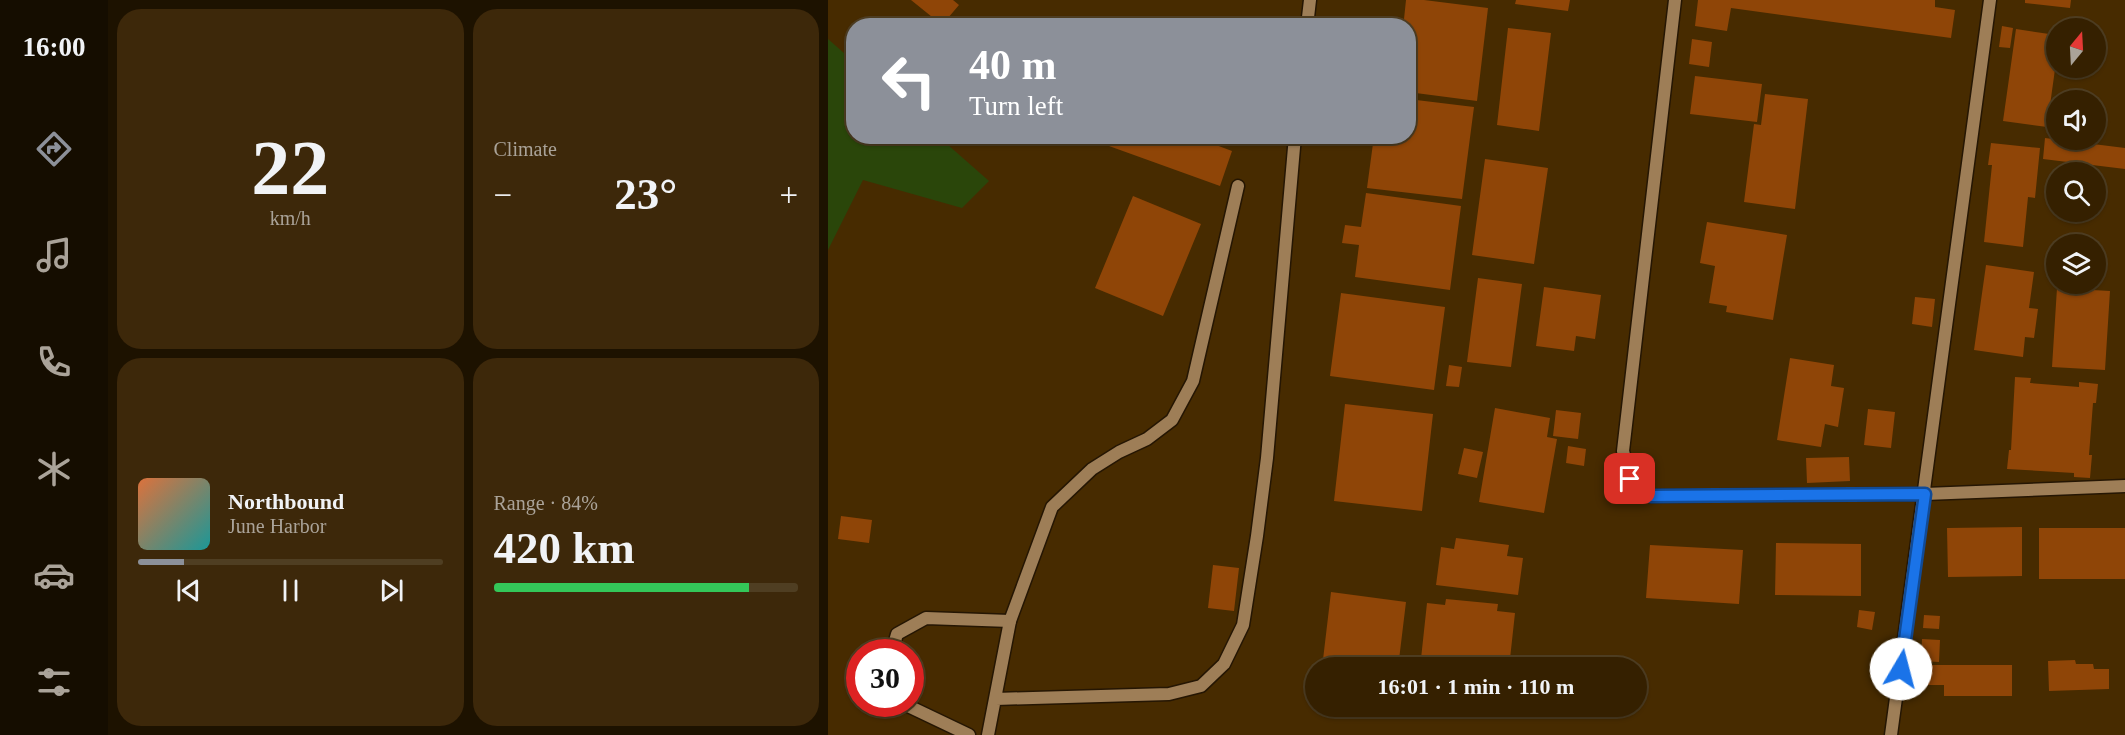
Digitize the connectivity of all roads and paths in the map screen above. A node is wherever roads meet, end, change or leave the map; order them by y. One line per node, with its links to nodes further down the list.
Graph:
1 (1310, 0): 4 (street)
2 (1675, 0): 8 (street)
3 (1990, 0): 8 (street)
4 (1308, 18)
5 (1294, 144): 11 (street)
6 (1238, 186): 9 (street)
7 (2125, 486): 8 (street)
8 (1925, 494): 15 (street)
9 (1010, 621): 10 (street); 11 (street)
10 (896, 639)
11 (996, 699): 14 (street)
12 (924, 714): 13 (street)
13 (969, 735)
14 (988, 735)
15 (1892, 735)

